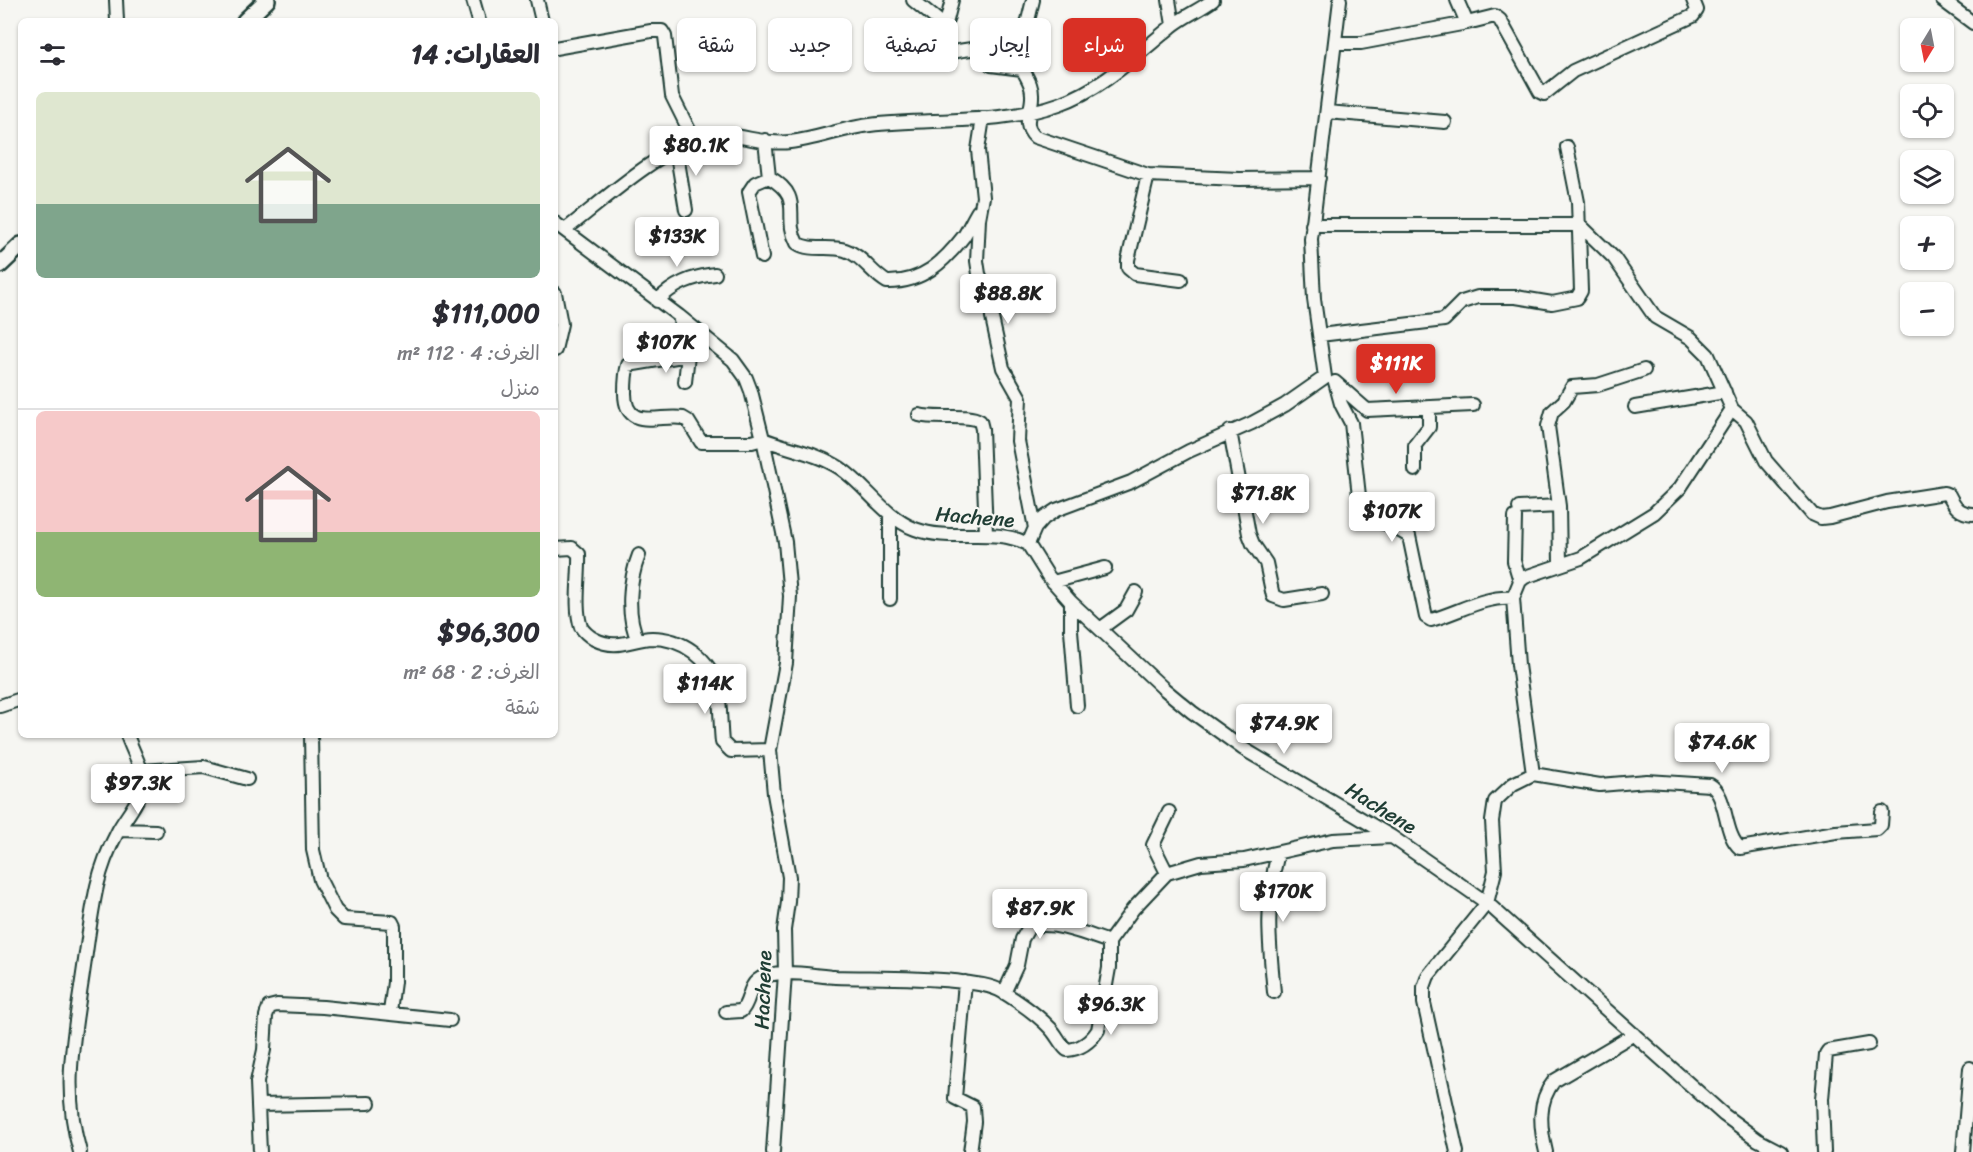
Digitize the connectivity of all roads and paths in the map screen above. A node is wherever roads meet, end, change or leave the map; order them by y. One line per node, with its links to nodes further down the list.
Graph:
1 (116, 0): 14 (street)
2 (267, 0): 15 (main road)
3 (473, 0): 16 (street)
4 (537, 0): 17 (street)
5 (913, 0): 18 (street)
6 (952, 0): 19 (street)
7 (1033, 0): 20 (street)
8 (1169, 0): 23 (street)
9 (1213, 0): 23 (street)
10 (1340, 0): 24 (street)
11 (1457, 0): 21 (street)
12 (1693, 0): 21 (street)
13 (1942, 0): 22 (street)
14 (117, 18)
15 (248, 18)
16 (478, 18)
17 (541, 18)
18 (936, 18)
19 (948, 18)
20 (1029, 18)
21 (1467, 23): 24 (street)
22 (1973, 23)
23 (1173, 25): 27 (street)
24 (1335, 43): 28 (street)
25 (558, 47): 31 (street)
26 (1025, 72): 27 (street)
27 (1028, 111): 29 (street); 35 (street)
28 (1328, 112): 30 (street); 37 (street)
29 (983, 118): 32 (street); 38 (street)
30 (1445, 122)
31 (694, 140): 32 (street); 34 (street)
32 (765, 140): 36 (street)
33 (1567, 147): 41 (street)
34 (676, 149): 39 (street); 42 (street)
35 (1148, 176): 37 (street); 47 (street)
36 (769, 177): 38 (street); 44 (street)
37 (1319, 178): 40 (street)
38 (981, 208): 69 (street)
39 (686, 210)
40 (1311, 225): 41 (street); 51 (street)
41 (1580, 225): 51 (street); 57 (street)
42 (560, 226): 48 (street, Hachene)
43 (18, 252): 45 (main road)
44 (762, 257)
45 (0, 265)
46 (715, 274): 48 (street)
47 (1181, 280)
48 (657, 301): 50 (street, Hachene)
49 (558, 308): 52 (street)
50 (679, 316): 53 (street); 64 (street, Hachene)
51 (1320, 335): 55 (street)
52 (558, 337)
53 (688, 355): 56 (street); 64 (street)
54 (1644, 370): 66 (street)
55 (1330, 380): 60 (street); 63 (street); 80 (street)
56 (685, 382)
57 (1725, 392): 59 (street); 61 (street)
58 (1473, 405): 60 (street)
59 (1635, 407)
60 (1429, 409): 65 (street)
61 (1732, 409): 68 (street); 74 (street)
62 (919, 415): 70 (street)
63 (1230, 431): 69 (street); 79 (street)
64 (763, 439): 67 (street, Hachene); 90 (street, Hachene)
65 (1415, 470)
66 (1559, 506): 74 (street); 76 (street)
67 (890, 514): 70 (street, Hachene); 81 (street)
68 (1973, 514)
69 (1035, 528): 71 (street)
70 (986, 534): 71 (street, Hachene)
71 (1028, 544): 77 (street, Hachene)
72 (558, 549): 84 (street)
73 (639, 555): 84 (street)
74 (1560, 564): 76 (street)
75 (1106, 568): 77 (street)
76 (1520, 581): 80 (street)
77 (1053, 582): 82 (street, Hachene)
78 (1136, 592): 83 (street)
79 (1322, 594)
80 (1513, 598): 92 (street)
81 (890, 599)
82 (1071, 602): 83 (street, Hachene); 87 (street)
83 (1100, 629): 98 (street, Hachene)
84 (638, 640): 90 (street)
85 (18, 700): 86 (street)
86 (0, 706)
87 (1077, 706)
88 (127, 738): 91 (street)
89 (311, 738): 107 (street)
90 (771, 750): 103 (street, Hachene)
91 (141, 771): 93 (street); 96 (street)
92 (1533, 774): 95 (street); 101 (street)
93 (247, 779)
94 (1169, 812): 100 (street)
95 (1882, 812)
96 (119, 830): 97 (street); 115 (street)
97 (156, 831)
98 (1392, 837): 99 (street); 101 (street, Hachene)
99 (1278, 853): 100 (street); 105 (street)
100 (1167, 873): 102 (street)
101 (1486, 903): 110 (street, Hachene); 119 (street)
102 (1109, 942): 106 (street); 106 (street)
103 (785, 973): 104 (street); 108 (street); 117 (street, Hachene)
104 (965, 982): 106 (street); 118 (street)
105 (1274, 992)
106 (1004, 993)
107 (390, 1012): 109 (street); 114 (street)
108 (726, 1012)
109 (450, 1020)
110 (1635, 1034): 120 (street); 121 (street, Hachene)
111 (1869, 1044): 122 (street)
112 (1970, 1068): 123 (street)
113 (369, 1103): 114 (street)
114 (258, 1105): 116 (street)
115 (80, 1152)
116 (260, 1152)
117 (772, 1152)
118 (970, 1152)
119 (1457, 1152)
120 (1545, 1152)
121 (1781, 1152)
122 (1824, 1152)
123 (1963, 1152)

